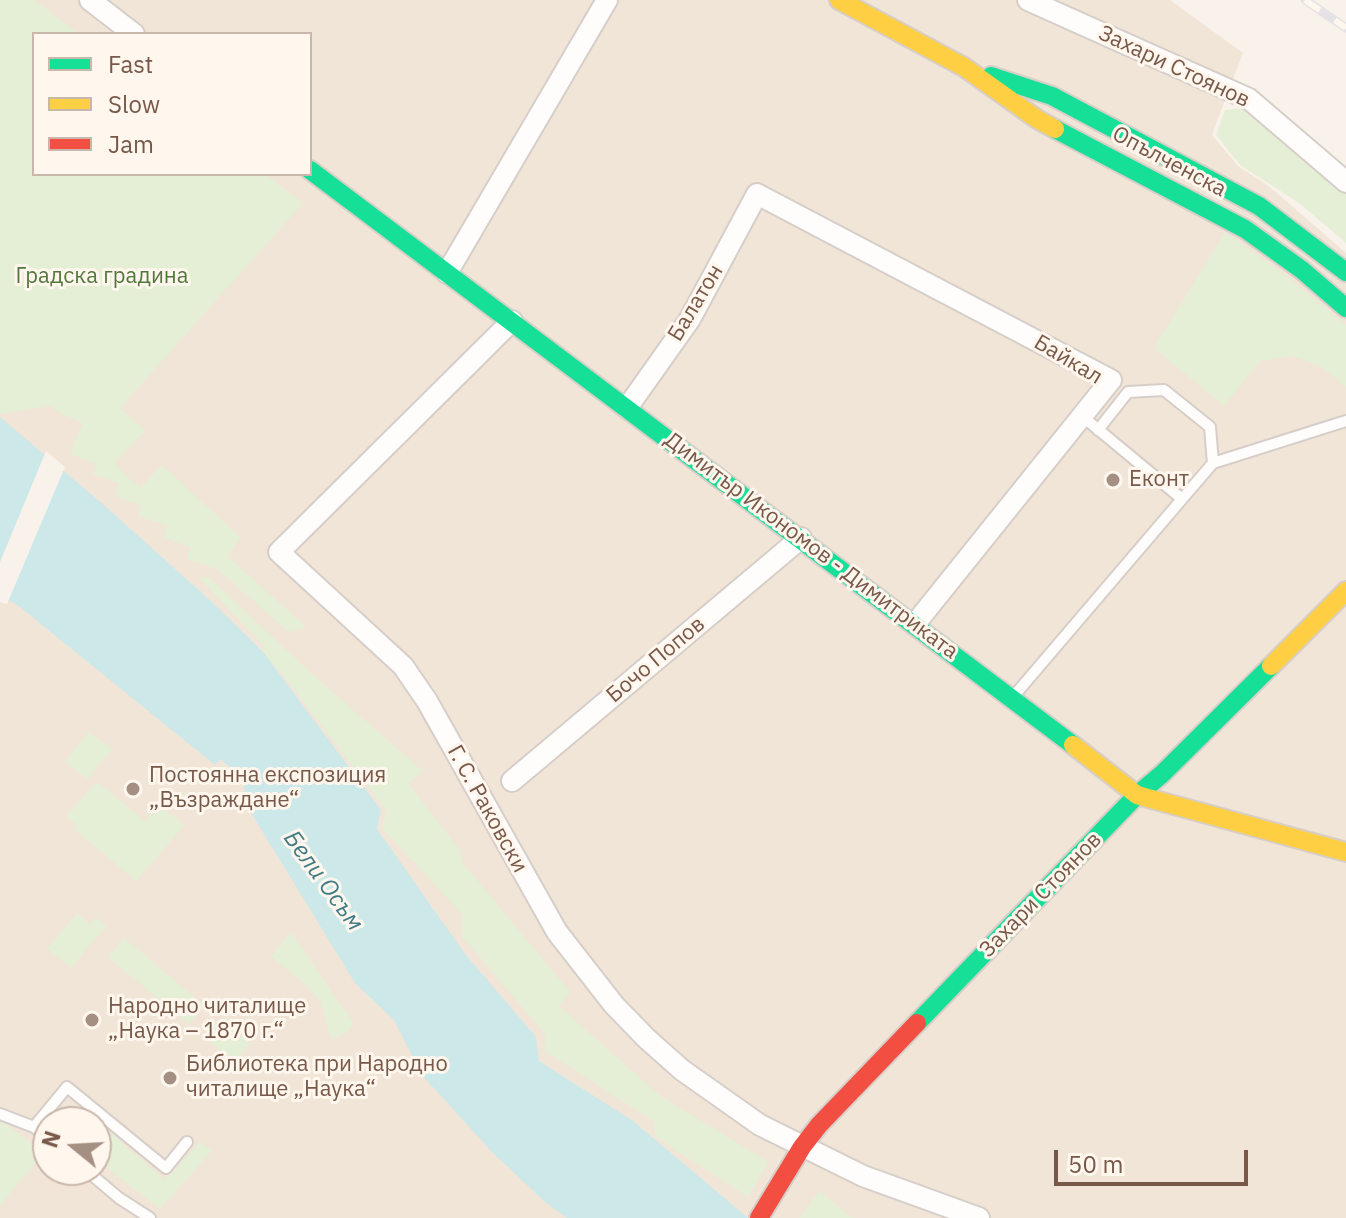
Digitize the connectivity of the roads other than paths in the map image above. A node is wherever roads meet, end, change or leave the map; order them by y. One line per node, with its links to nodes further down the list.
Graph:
1 (90, 0): 5 (street)
2 (607, 0): 11 (street)
3 (839, 0): 6 (street, Опълченска)
4 (1028, 0): 8 (street, Захари Стоянов)
5 (131, 32)
6 (964, 67): 10 (street, Опълченска); 12 (street, Опълченска)
7 (312, 172): 11 (street, Димитър Икономов - Димитриката)
8 (1346, 182)
9 (757, 194): 14 (street, Балатон); 15 (street, Байкал)
10 (1346, 272)
11 (447, 273): 13 (street, Димитър Икономов - Димитриката)
12 (1346, 308)
13 (512, 321): 14 (street, Димитър Икономов - Димитриката); 33 (street, Г. С. Раковски)
14 (627, 408): 20 (street, Димитър Икономов - Димитриката)
15 (1082, 416): 17 (lane); 22 (street, Байкал)
16 (1346, 421): 18 (lane)
17 (1098, 430): 18 (lane); 19 (lane)
18 (1213, 463): 19 (lane)
19 (1182, 499): 23 (lane)
20 (801, 538): 22 (street, Димитър Икономов - Димитриката); 24 (street, Бочо Попов)
21 (1346, 591): 25 (street, Захари Стоянов)
22 (915, 624): 23 (street, Димитър Икономов - Димитриката)
23 (1012, 699): 25 (street, Димитър Икономов - Димитриката)
24 (512, 781)
25 (1137, 795): 26 (street, Димитър Икономов - Димитриката); 33 (street, Захари Стоянов)
26 (1346, 852)
27 (51, 1106): 28 (lane)
28 (90, 1106)
29 (0, 1114): 31 (lane)
30 (112, 1124): 32 (lane)
31 (32, 1126)
32 (187, 1142)
33 (802, 1147): 36 (street, Захари Стоянов); 37 (street, Г. С. Раковски)
34 (105, 1186): 35 (lane)
35 (150, 1218)
36 (759, 1218)
37 (979, 1218)

